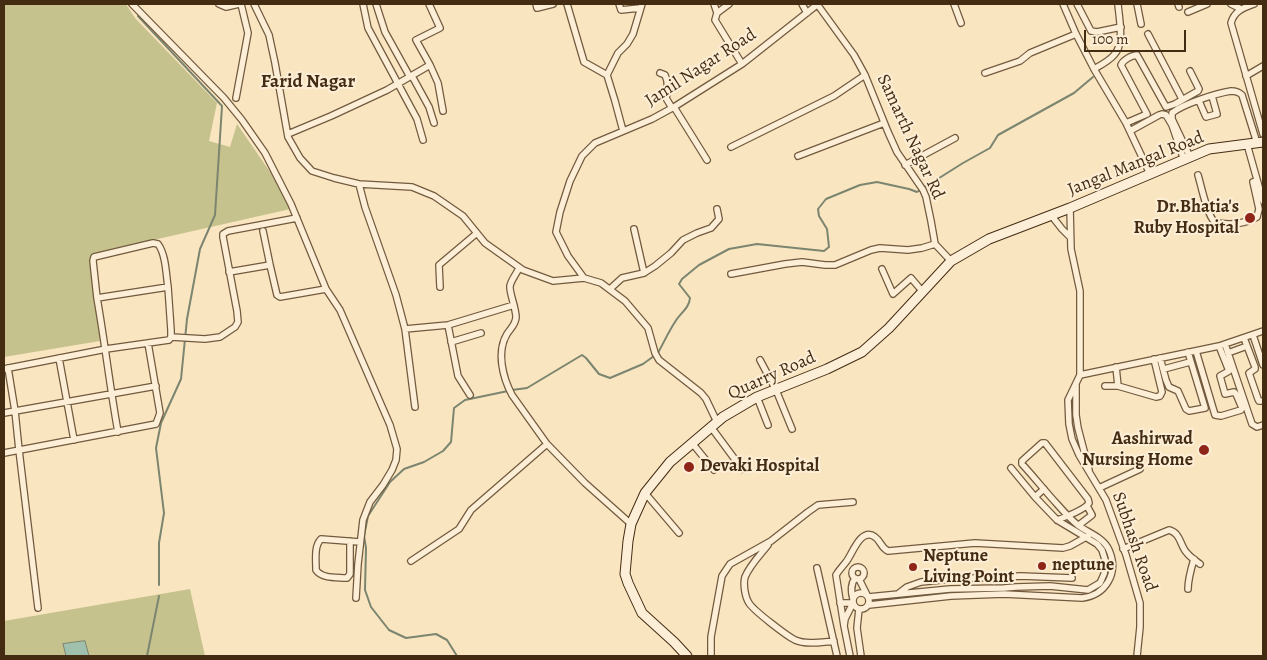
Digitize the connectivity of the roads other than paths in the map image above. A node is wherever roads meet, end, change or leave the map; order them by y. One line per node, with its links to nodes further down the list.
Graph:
1 (132, 4): 77 (street)
2 (219, 4): 3 (street)
3 (240, 4): 47 (street)
4 (254, 4): 57 (street)
5 (363, 4): 45 (street)
6 (376, 4): 42 (street)
7 (429, 4): 35 (street)
8 (536, 4): 9 (street)
9 (553, 4)
10 (567, 4): 41 (street)
11 (619, 4): 24 (street)
12 (714, 4): 27 (street)
13 (729, 4): 27 (street)
14 (802, 4): 28 (street)
15 (817, 4): 28 (street, Jamil Nagar Road); 43 (street, Samarth Nagar Rd)
16 (954, 4): 29 (street)
17 (1063, 4): 32 (street)
18 (1078, 4): 31 (street)
19 (1118, 4): 31 (street)
20 (1138, 4): 30 (street)
21 (1207, 4): 26 (street)
22 (1231, 4): 25 (street)
23 (1254, 4): 25 (street)
24 (641, 6): 41 (street)
25 (1241, 9): 44 (street)
26 (1188, 12)
27 (717, 13): 34 (street)
28 (807, 13): 34 (street, Jamil Nagar Road)
29 (962, 23)
30 (1141, 24)
31 (1121, 26): 37 (street)
32 (1076, 34): 37 (street); 40 (street)
33 (1148, 34): 48 (street)
34 (742, 64): 50 (street, Jamil Nagar Road)
35 (430, 66): 42 (street); 51 (street)
36 (1263, 66): 44 (street)
37 (1094, 69): 54 (street)
38 (1190, 71): 48 (street)
39 (660, 73): 50 (street)
40 (985, 73)
41 (607, 75): 55 (street)
42 (411, 76): 45 (street); 52 (street)
43 (865, 76): 53 (street, Samarth Nagar Rd); 63 (street)
44 (1246, 76): 58 (street)
45 (399, 83): 57 (street); 60 (street)
46 (1212, 96): 49 (street); 49 (street); 61 (street)
47 (236, 98)
48 (1182, 100): 54 (street)
49 (1199, 101): 65 (street)
50 (673, 108): 55 (street, Jamil Nagar Road); 66 (street)
51 (443, 111)
52 (434, 123)
53 (884, 123): 64 (street); 67 (street, Samarth Nagar Rd)
54 (1126, 124): 56 (street)
55 (623, 131): 90 (street, Jamil Nagar Road)
56 (1130, 131): 65 (street); 68 (street)
57 (288, 134): 72 (street)
58 (1263, 134)
59 (955, 138): 67 (street)
60 (423, 140)
61 (1260, 142): 62 (main road, Jangal Mangal Road)
62 (1248, 144): 65 (main road, Jangal Mangal Road); 71 (street)
63 (731, 147)
64 (798, 156)
65 (1187, 159): 68 (main road, Jangal Mangal Road)
66 (707, 160)
67 (905, 165): 82 (street, Samarth Nagar Rd)
68 (1150, 174): 74 (main road, Jangal Mangal Road)
69 (1250, 175): 71 (street)
70 (1198, 176): 71 (street)
71 (1255, 181): 73 (street)
72 (359, 184): 80 (street); 99 (street)
73 (1263, 201)
74 (1070, 208): 76 (main road, Jangal Mangal Road); 81 (street, Subhash Road)
75 (717, 209): 88 (street)
76 (1051, 216): 81 (street); 83 (main road, Quarry Road)
77 (297, 218): 87 (street); 94 (street)
78 (634, 229): 88 (street)
79 (263, 231): 84 (street)
80 (477, 233): 85 (street); 91 (street)
81 (1070, 237): 121 (street, Subhash Road)
82 (935, 244): 83 (street); 89 (street)
83 (951, 261): 95 (main road, Quarry Road)
84 (270, 265): 87 (street); 94 (street)
85 (519, 268): 90 (street); 97 (street)
86 (882, 269): 95 (street)
87 (229, 272): 103 (street)
88 (644, 273): 93 (street)
89 (731, 274)
90 (584, 278): 93 (street)
91 (440, 287)
92 (168, 288): 96 (street); 96 (street); 103 (street)
93 (610, 289): 134 (street)
94 (326, 290): 162 (street)
95 (923, 292): 125 (main road, Quarry Road)
96 (97, 298): 109 (street)
97 (514, 305): 98 (street); 141 (street)
98 (448, 324): 99 (street); 105 (street)
99 (405, 329): 131 (street)
100 (1263, 331): 102 (street)
101 (481, 333): 105 (street)
102 (1253, 335): 104 (street); 117 (street)
103 (174, 337): 106 (street)
104 (1244, 338): 107 (street); 108 (street)
105 (451, 342): 127 (street)
106 (148, 343): 109 (street); 122 (street)
107 (1222, 345): 110 (street); 110 (street); 112 (street)
108 (1247, 346): 112 (street); 129 (street)
109 (106, 349): 113 (street); 126 (street)
110 (1196, 350): 111 (street)
111 (1188, 352): 114 (street); 116 (street)
112 (1228, 353): 136 (street)
113 (59, 358): 118 (street); 130 (street)
114 (1157, 359): 119 (street); 120 (street); 124 (street)
115 (760, 360): 125 (street)
116 (1190, 362): 120 (street); 120 (street)
117 (1263, 365)
118 (6, 368): 132 (street)
119 (1116, 368): 121 (street); 124 (street)
120 (1164, 369)
121 (1080, 375): 148 (street, Subhash Road)
122 (156, 386): 126 (street); 138 (street)
123 (1105, 386): 124 (street)
124 (1118, 386)
125 (776, 390): 128 (main road, Quarry Road); 137 (street)
126 (111, 394): 130 (street); 138 (street)
127 (470, 395)
128 (757, 398): 134 (main road, Quarry Road); 135 (street)
129 (1263, 401)
130 (67, 402): 132 (street); 139 (street)
131 (415, 406)
132 (15, 411): 133 (street); 142 (street)
133 (4, 413)
134 (714, 424): 140 (main road, Quarry Road); 145 (street)
135 (768, 425)
136 (1263, 425)
137 (792, 429)
138 (118, 432): 139 (street)
139 (74, 440): 142 (street)
140 (692, 443): 147 (street); 150 (main road, Quarry Road)
141 (548, 444): 156 (street); 165 (street)
142 (19, 450): 143 (street); 186 (street)
143 (4, 453)
144 (1011, 468): 151 (street)
145 (742, 469)
146 (1140, 469): 148 (street)
147 (714, 470)
148 (1098, 488): 163 (street, Subhash Road)
149 (1044, 490): 151 (street); 153 (street); 154 (street)
150 (645, 493): 156 (main road, Quarry Road); 158 (street)
151 (1035, 497): 155 (street)
152 (853, 502): 161 (street)
153 (1088, 506): 154 (street); 157 (street)
154 (1068, 516): 155 (street); 157 (street)
155 (1057, 520): 159 (street)
156 (631, 524): 190 (main road, Quarry Road)
157 (1079, 525): 159 (street)
158 (679, 533)
159 (1089, 535): 174 (street); 182 (street); 184 (street)
160 (350, 541): 160 (street); 162 (street)
161 (771, 541): 189 (street); 191 (street)
162 (360, 542): 181 (street)
163 (1124, 549): 164 (street); 195 (street, Subhash Road)
164 (1194, 559): 166 (street); 176 (street)
165 (412, 561)
166 (1200, 564)
167 (817, 568): 189 (street)
168 (1006, 576): 169 (street); 172 (street); 177 (street)
169 (1051, 576): 170 (street); 173 (street)
170 (1072, 578)
171 (857, 579): 171 (street); 180 (street); 183 (street)
172 (951, 579): 175 (street); 178 (street)
173 (1050, 586): 174 (street); 177 (street)
174 (1075, 588): 182 (street)
175 (950, 589): 177 (street); 178 (street); 179 (street)
176 (1188, 589)
177 (1004, 591): 179 (street); 182 (street)
178 (898, 594): 180 (street)
179 (951, 596): 185 (street)
180 (868, 597): 183 (street); 185 (street)
181 (356, 598)
182 (1075, 598)
183 (853, 601): 184 (street); 187 (street); 188 (street)
184 (840, 603): 188 (street)
185 (869, 605): 187 (street)
186 (38, 608)
187 (859, 609): 194 (street)
188 (844, 626): 193 (street)
189 (834, 641): 192 (street)
190 (687, 656)
191 (711, 656)
192 (837, 656)
193 (850, 656)
194 (861, 656)
195 (1137, 656)

